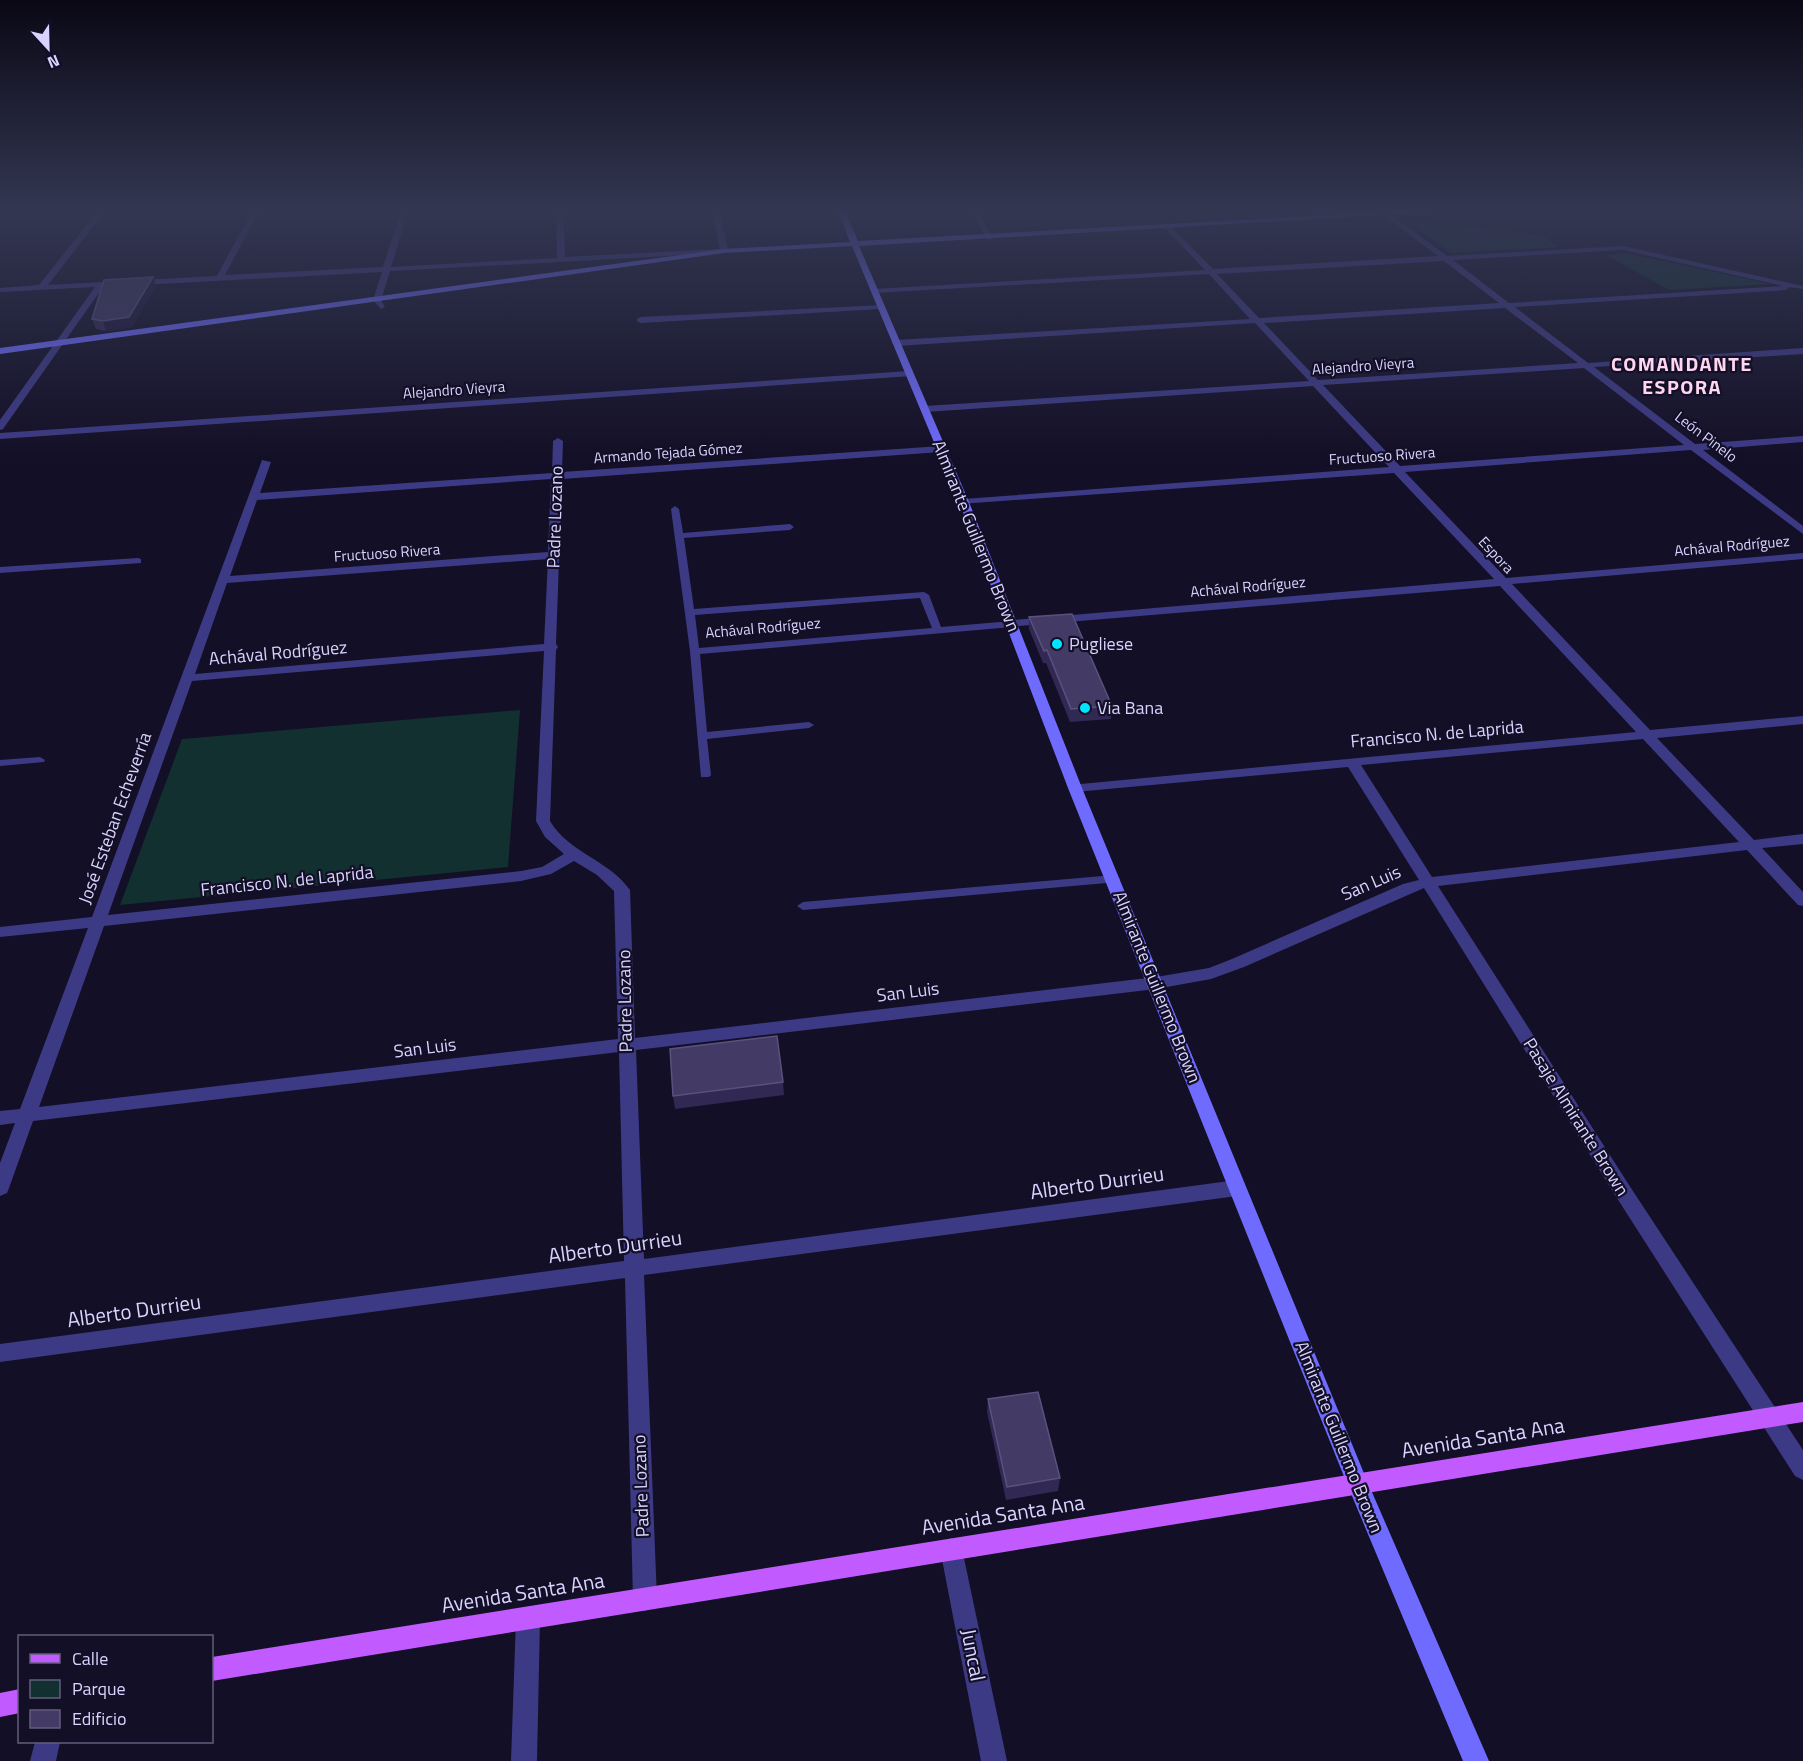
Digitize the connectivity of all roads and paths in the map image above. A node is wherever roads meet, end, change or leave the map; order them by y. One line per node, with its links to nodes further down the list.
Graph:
1 (93, 293): 14 (street)
2 (382, 293): 9 (street)
3 (449, 293): 9 (main road)
4 (464, 293): 9 (main road)
5 (875, 293): 11 (main road, Almirante Guillermo Brown)
6 (1230, 293): 13 (street, Espora)
7 (1492, 293): 10 (street, León Pinelo)
8 (1700, 293): 10 (street)
9 (379, 304): 14 (main road); 18 (main road)
10 (1508, 305): 13 (street); 20 (street, León Pinelo)
11 (880, 307): 12 (street); 15 (main road, Almirante Guillermo Brown)
12 (640, 320)
13 (1257, 321): 15 (street); 22 (street, Espora)
14 (58, 343): 16 (main road); 18 (street)
15 (896, 343): 21 (main road, Almirante Guillermo Brown)
16 (0, 351)
17 (1803, 351): 20 (street, Alejandro Vieyra)
18 (51, 352): 19 (main road); 24 (street)
19 (0, 360)
20 (1589, 367): 22 (street, Alejandro Vieyra); 28 (street, León Pinelo)
21 (909, 374): 23 (main road, Almirante Guillermo Brown); 25 (street, Alejandro Vieyra)
22 (1315, 384): 23 (street, Alejandro Vieyra); 31 (street, Espora)
23 (925, 409): 29 (main road, Almirante Guillermo Brown)
24 (0, 427)
25 (0, 436)
26 (1803, 440): 28 (street, Fructuoso Rivera)
27 (558, 441): 32 (street, Padre Lozano)
28 (1695, 447): 31 (street, Fructuoso Rivera); 37 (street, León Pinelo)
29 (941, 449): 32 (street, Armando Tejada Gómez); 34 (main road, Almirante Guillermo Brown)
30 (266, 462): 33 (street, José Esteban Echeverría)
31 (1395, 470): 34 (street, Fructuoso Rivera); 44 (street, Espora)
32 (556, 476): 33 (street, Armando Tejada Gómez); 39 (street, Padre Lozano)
33 (254, 497): 43 (street, José Esteban Echeverría)
34 (964, 502): 46 (main road, Almirante Guillermo Brown)
35 (675, 509): 38 (lane)
36 (790, 526): 38 (lane)
37 (1803, 531)
38 (679, 536): 45 (lane)
39 (554, 555): 43 (street, Fructuoso Rivera); 48 (street, Padre Lozano)
40 (1803, 556): 44 (street, Achával Rodríguez)
41 (138, 561): 42 (lane)
42 (0, 570)
43 (223, 580): 50 (street, José Esteban Echeverría)
44 (1501, 582): 46 (street, Achával Rodríguez); 53 (street, Espora)
45 (690, 612): 47 (lane); 49 (lane)
46 (1012, 624): 47 (lane, Achával Rodríguez); 59 (main road, Almirante Guillermo Brown)
47 (937, 629): 49 (lane, Achával Rodríguez)
48 (552, 647): 50 (street, Achával Rodríguez); 62 (street, Padre Lozano)
49 (695, 651): 54 (lane)
50 (187, 678): 67 (street, José Esteban Echeverría)
51 (1803, 720): 53 (street, Francisco N. de Laprida)
52 (809, 725): 54 (lane)
53 (1645, 734): 56 (street, Francisco N. de Laprida); 61 (street, Espora)
54 (702, 736): 58 (lane)
55 (40, 760): 57 (lane)
56 (1352, 762): 59 (street, Francisco N. de Laprida); 64 (street, Pasaje Almirante Brown)
57 (0, 763)
58 (705, 775)
59 (1076, 788): 63 (main road, Almirante Guillermo Brown)
60 (1803, 839): 61 (street, San Luis)
61 (1750, 845): 64 (street, San Luis); 65 (street, Espora)
62 (574, 855): 67 (street, Francisco N. de Laprida); 70 (street, Padre Lozano)
63 (1114, 879): 66 (lane); 69 (main road, Almirante Guillermo Brown)
64 (1428, 882): 69 (street, San Luis); 78 (street, Pasaje Almirante Brown)
65 (1803, 901)
66 (803, 906)
67 (98, 922): 68 (street, Francisco N. de Laprida); 71 (street, José Esteban Echeverría)
68 (0, 932)
69 (1156, 983): 70 (street, San Luis); 74 (main road, Almirante Guillermo Brown)
70 (626, 1045): 71 (street, San Luis); 75 (street, Padre Lozano)
71 (27, 1114): 72 (street, San Luis); 73 (street, José Esteban Echeverría)
72 (0, 1118)
73 (0, 1188)
74 (1237, 1188): 75 (street, Alberto Durrieu); 80 (main road, Almirante Guillermo Brown)
75 (633, 1269): 76 (street, Alberto Durrieu); 82 (street, Padre Lozano)
76 (0, 1353)
77 (1803, 1412): 78 (main road, Avenida Santa Ana)
78 (1769, 1417): 79 (street, Pasaje Almirante Brown); 80 (main road, Avenida Santa Ana)
79 (1803, 1469)
80 (1358, 1484): 81 (main road, Avenida Santa Ana); 91 (main road, Almirante Guillermo Brown)
81 (951, 1549): 82 (main road, Avenida Santa Ana); 90 (street, Juncal)
82 (645, 1599): 83 (main road, Avenida Santa Ana)
83 (528, 1619): 84 (main road, Avenida Santa Ana); 89 (street)
84 (213, 1669)
85 (18, 1701): 86 (main road)
86 (0, 1705)
87 (48, 1743): 88 (street)
88 (43, 1761)
89 (524, 1761)
90 (994, 1761)
91 (1476, 1761)

